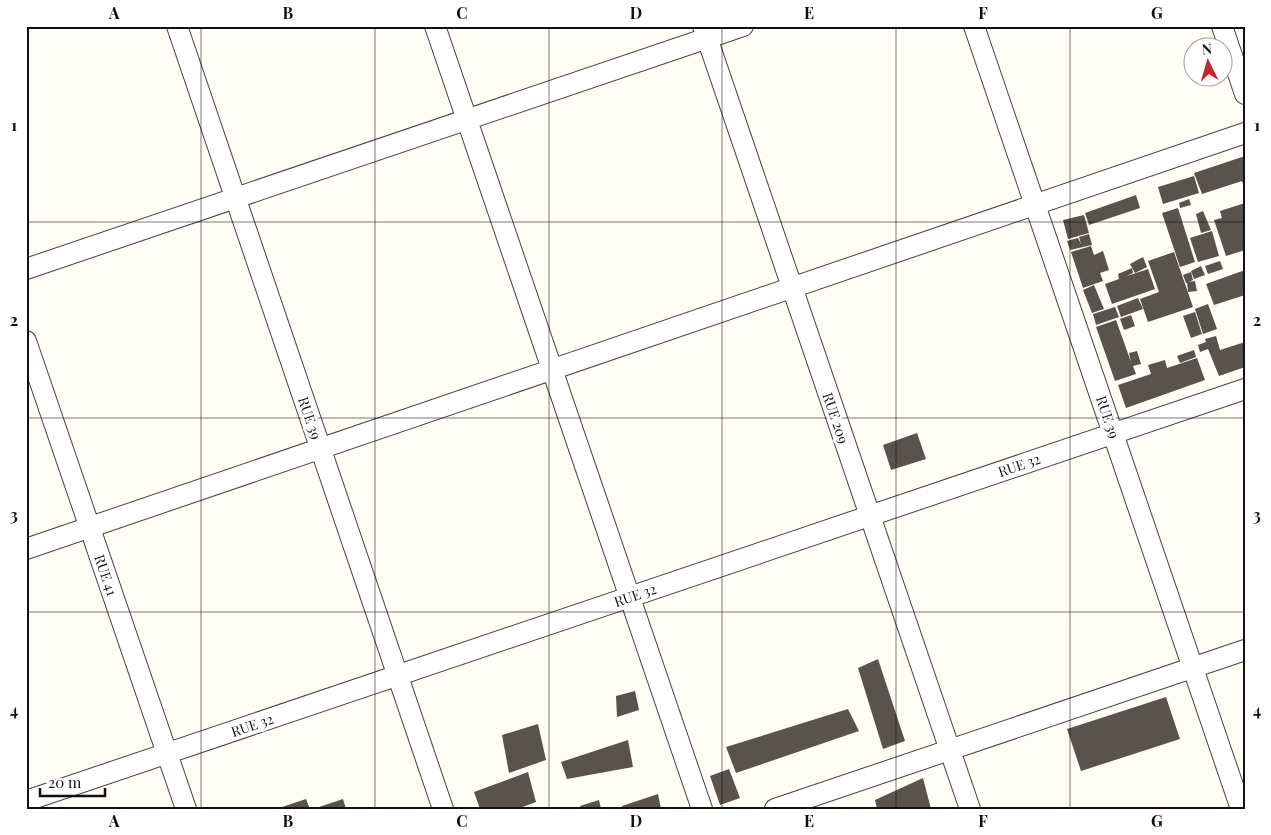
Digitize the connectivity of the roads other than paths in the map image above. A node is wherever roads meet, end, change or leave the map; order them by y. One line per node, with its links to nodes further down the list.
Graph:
1 (177, 26): 10 (street, RUE 39)
2 (434, 26): 8 (street)
3 (743, 26): 6 (street)
4 (974, 26): 11 (street, RUE 39)
5 (1222, 26): 7 (street)
6 (705, 32): 8 (street); 13 (street, RUE 209)
7 (1245, 94)
8 (466, 120): 10 (street); 15 (street)
9 (1245, 133): 11 (street)
10 (236, 198): 12 (street); 18 (street, RUE 39)
11 (1035, 205): 13 (street); 17 (street, RUE 39)
12 (26, 269)
13 (792, 288): 15 (street); 19 (street, RUE 209)
14 (26, 341): 20 (street, RUE 41)
15 (552, 370): 18 (street); 22 (street)
16 (1245, 389): 17 (street, RUE 32)
17 (1113, 433): 19 (street, RUE 32); 24 (street, RUE 39)
18 (321, 449): 20 (street); 25 (street, RUE 39)
19 (870, 516): 22 (street, RUE 32); 26 (street, RUE 209)
20 (90, 527): 21 (street); 27 (street, RUE 41)
21 (26, 549)
22 (629, 597): 25 (street, RUE 32); 31 (street)
23 (1245, 650): 24 (street)
24 (1193, 668): 26 (street); 34 (street, RUE 39)
25 (398, 675): 27 (street, RUE 32); 30 (street, RUE 39)
26 (950, 750): 32 (street); 33 (street, RUE 209)
27 (167, 753): 28 (street, RUE 32); 29 (street, RUE 41)
28 (26, 801)
29 (186, 809)
30 (443, 809)
31 (702, 809)
32 (775, 809)
33 (970, 809)
34 (1241, 809)

